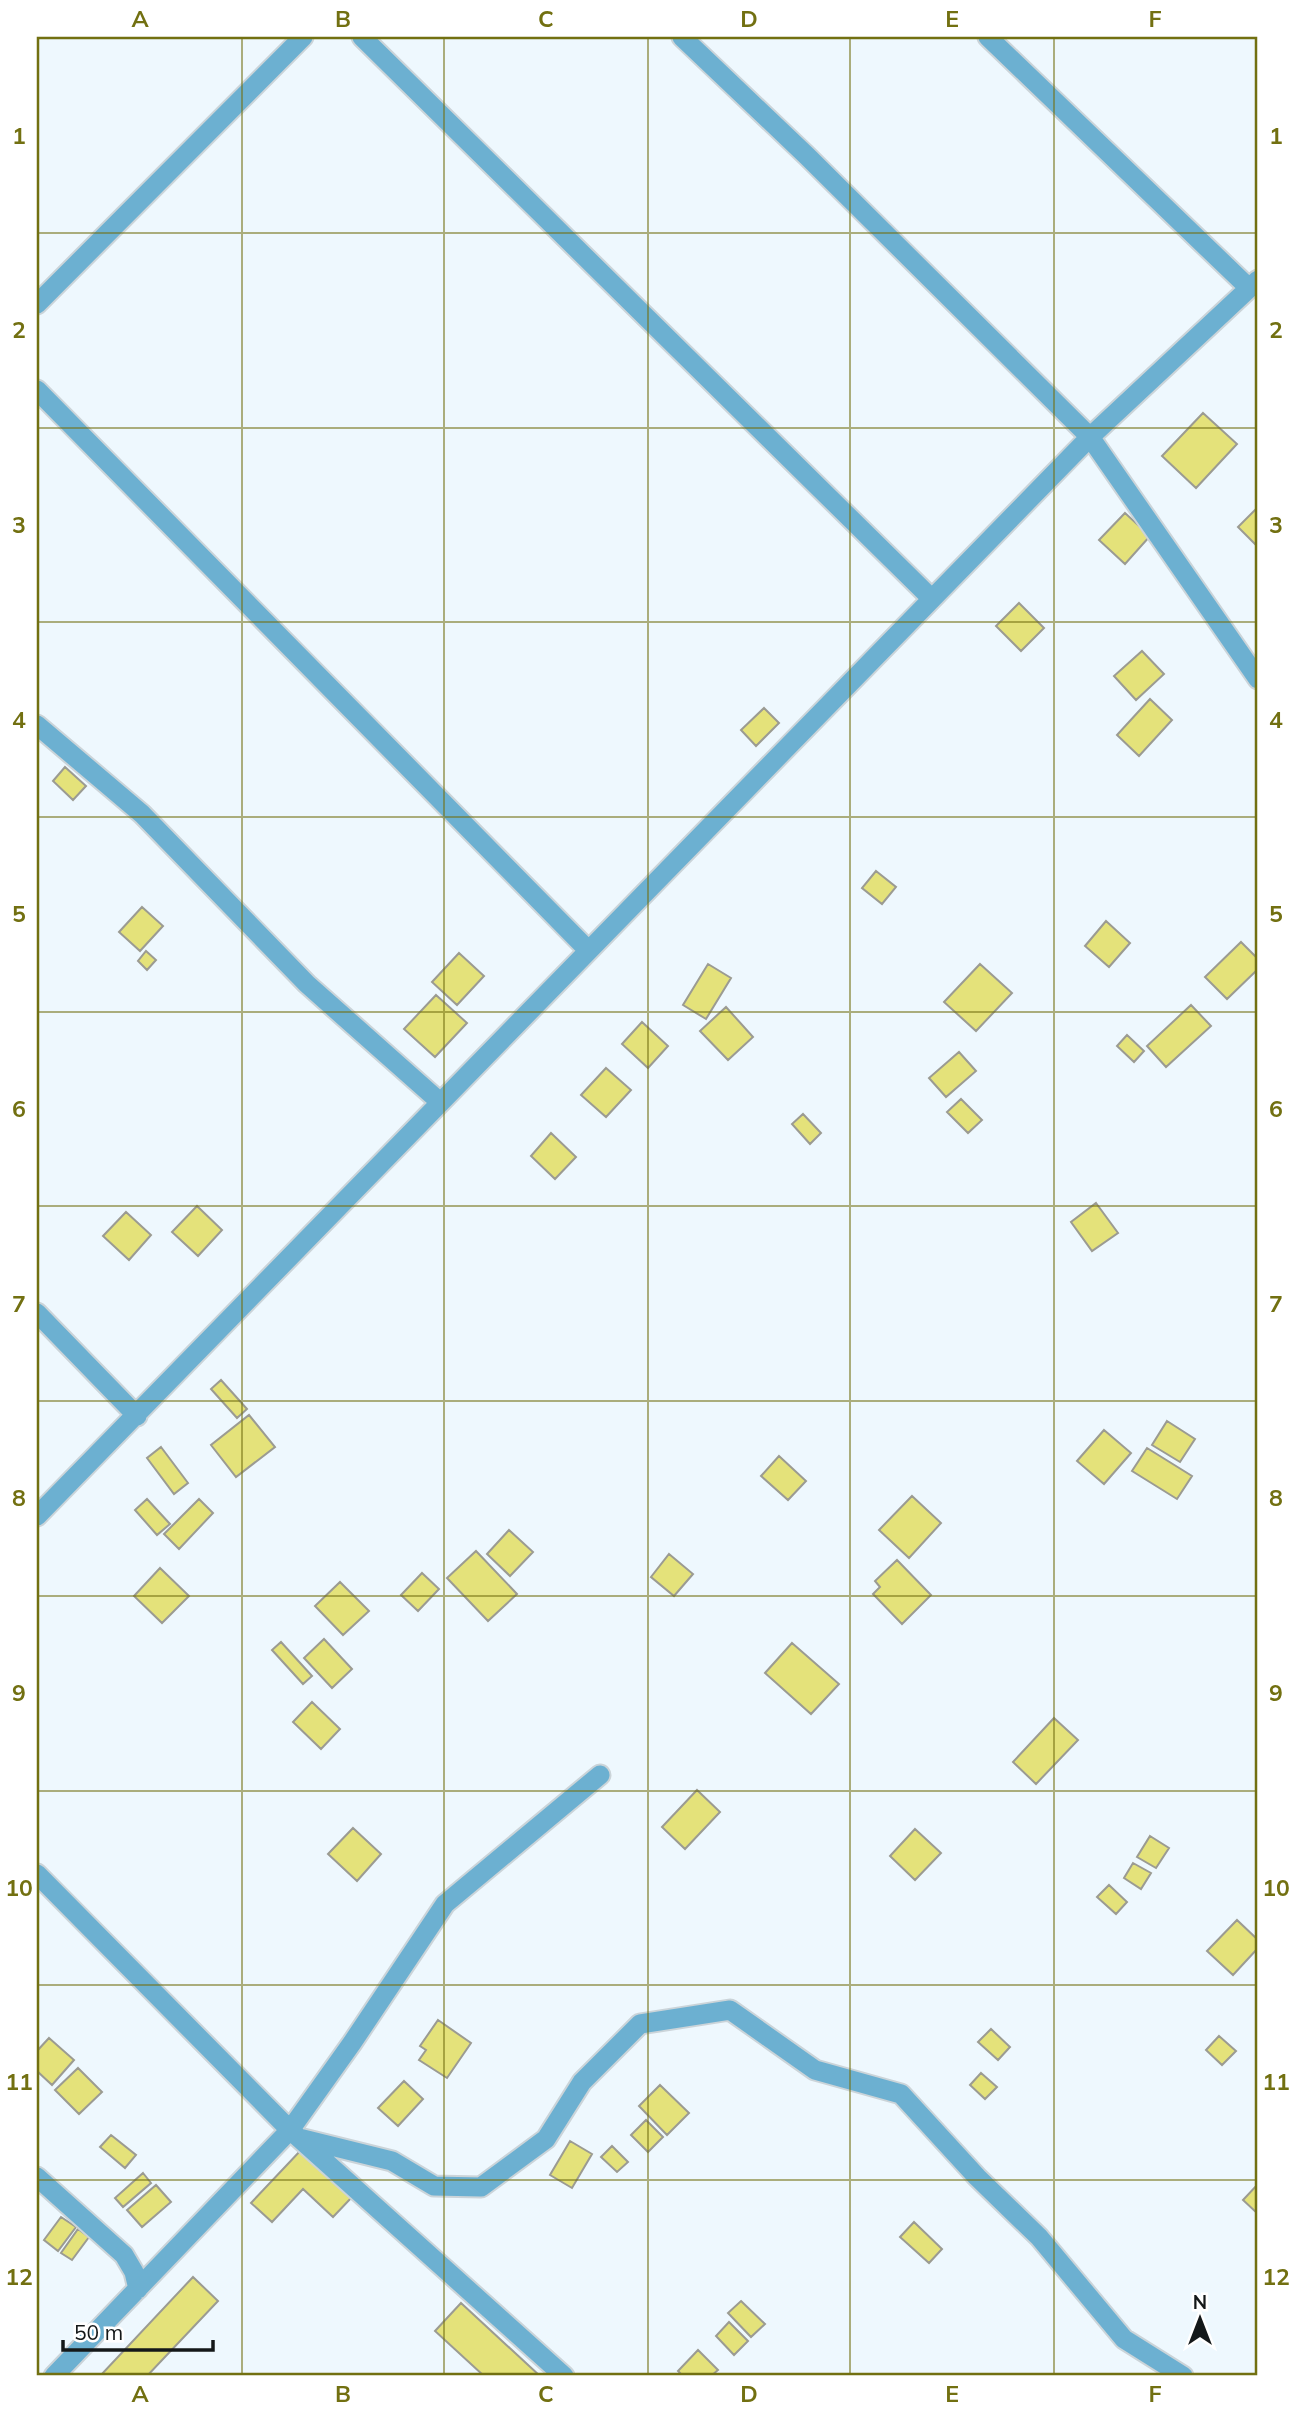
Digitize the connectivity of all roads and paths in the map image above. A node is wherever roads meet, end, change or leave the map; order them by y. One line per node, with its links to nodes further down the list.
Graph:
1 (303, 37): 6 (street)
2 (362, 37): 9 (street)
3 (682, 37): 8 (street)
4 (988, 37): 5 (street)
5 (1254, 284): 8 (street)
6 (37, 304)
7 (37, 390): 12 (street)
8 (1090, 437): 9 (street); 10 (street)
9 (932, 599): 12 (street)
10 (1258, 679)
11 (37, 725): 13 (street)
12 (588, 950): 13 (street)
13 (440, 1102): 15 (street)
14 (37, 1313): 15 (street)
15 (137, 1416): 16 (street)
16 (37, 1516)
17 (600, 1774): 19 (street)
18 (37, 1874): 19 (street)
19 (294, 2134): 21 (street); 23 (street); 24 (street)
20 (37, 2177): 21 (street)
21 (138, 2289): 22 (street)
22 (54, 2376)
23 (564, 2376)
24 (1183, 2376)

